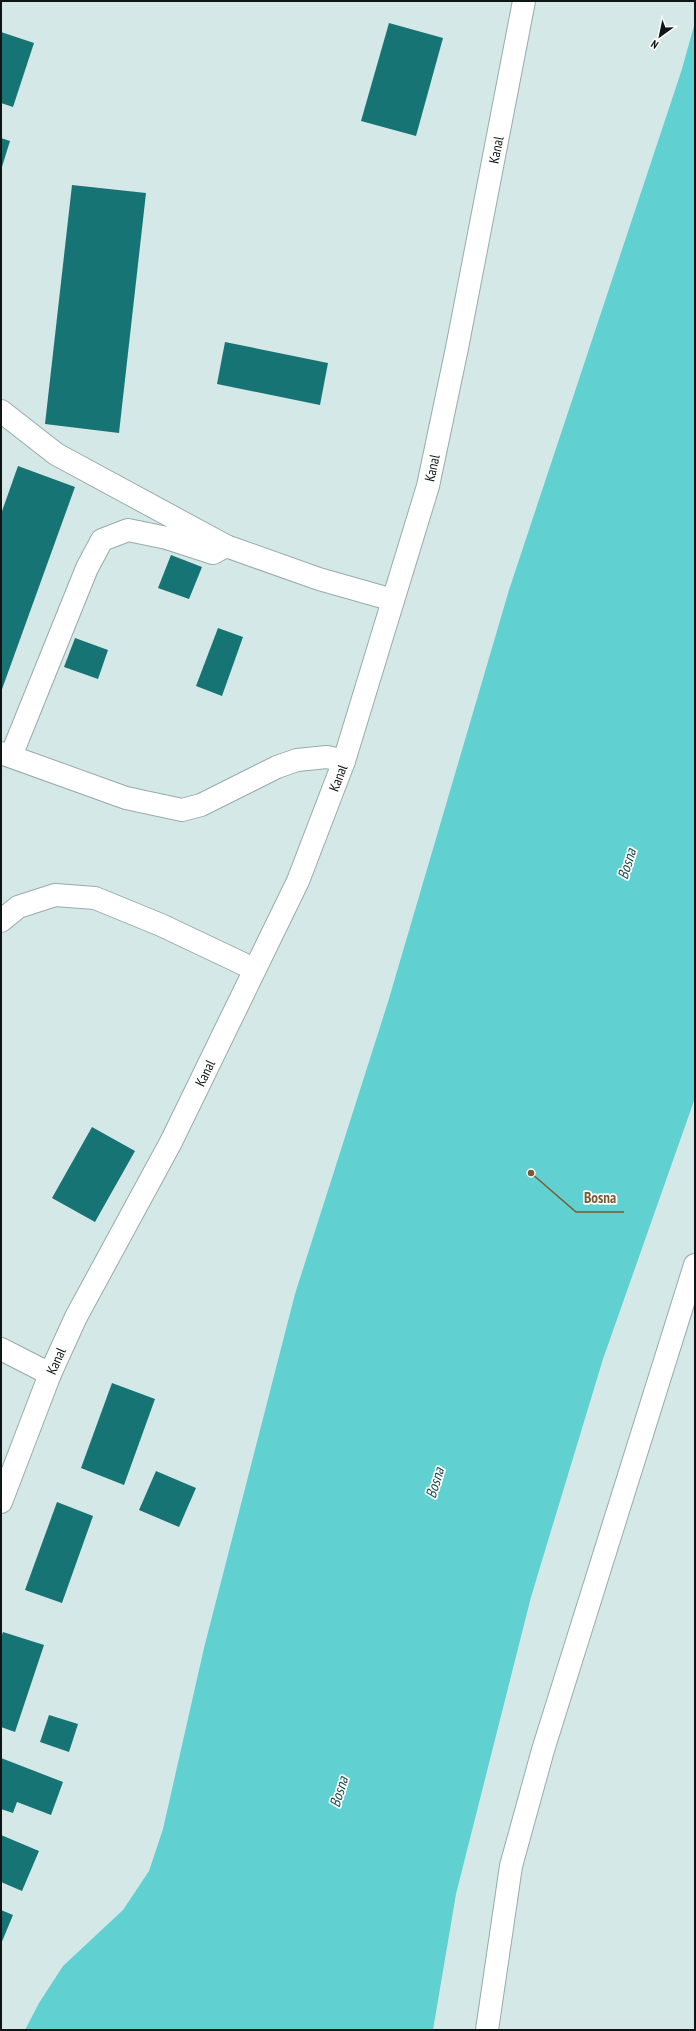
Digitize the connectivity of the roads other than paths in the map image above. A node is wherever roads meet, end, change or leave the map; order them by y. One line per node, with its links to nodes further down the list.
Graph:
1 (524, 1): 4 (street, Kanal)
2 (1, 411): 3 (street)
3 (226, 546): 4 (street); 5 (street)
4 (393, 600): 6 (street, Kanal)
5 (6, 754): 6 (street)
6 (344, 761): 8 (street, Kanal)
7 (1, 921): 8 (street)
8 (254, 969): 11 (street, Kanal)
9 (695, 1265): 13 (street)
10 (1, 1349): 11 (street)
11 (50, 1374): 12 (street, Kanal)
12 (1, 1502)
13 (487, 2030)

